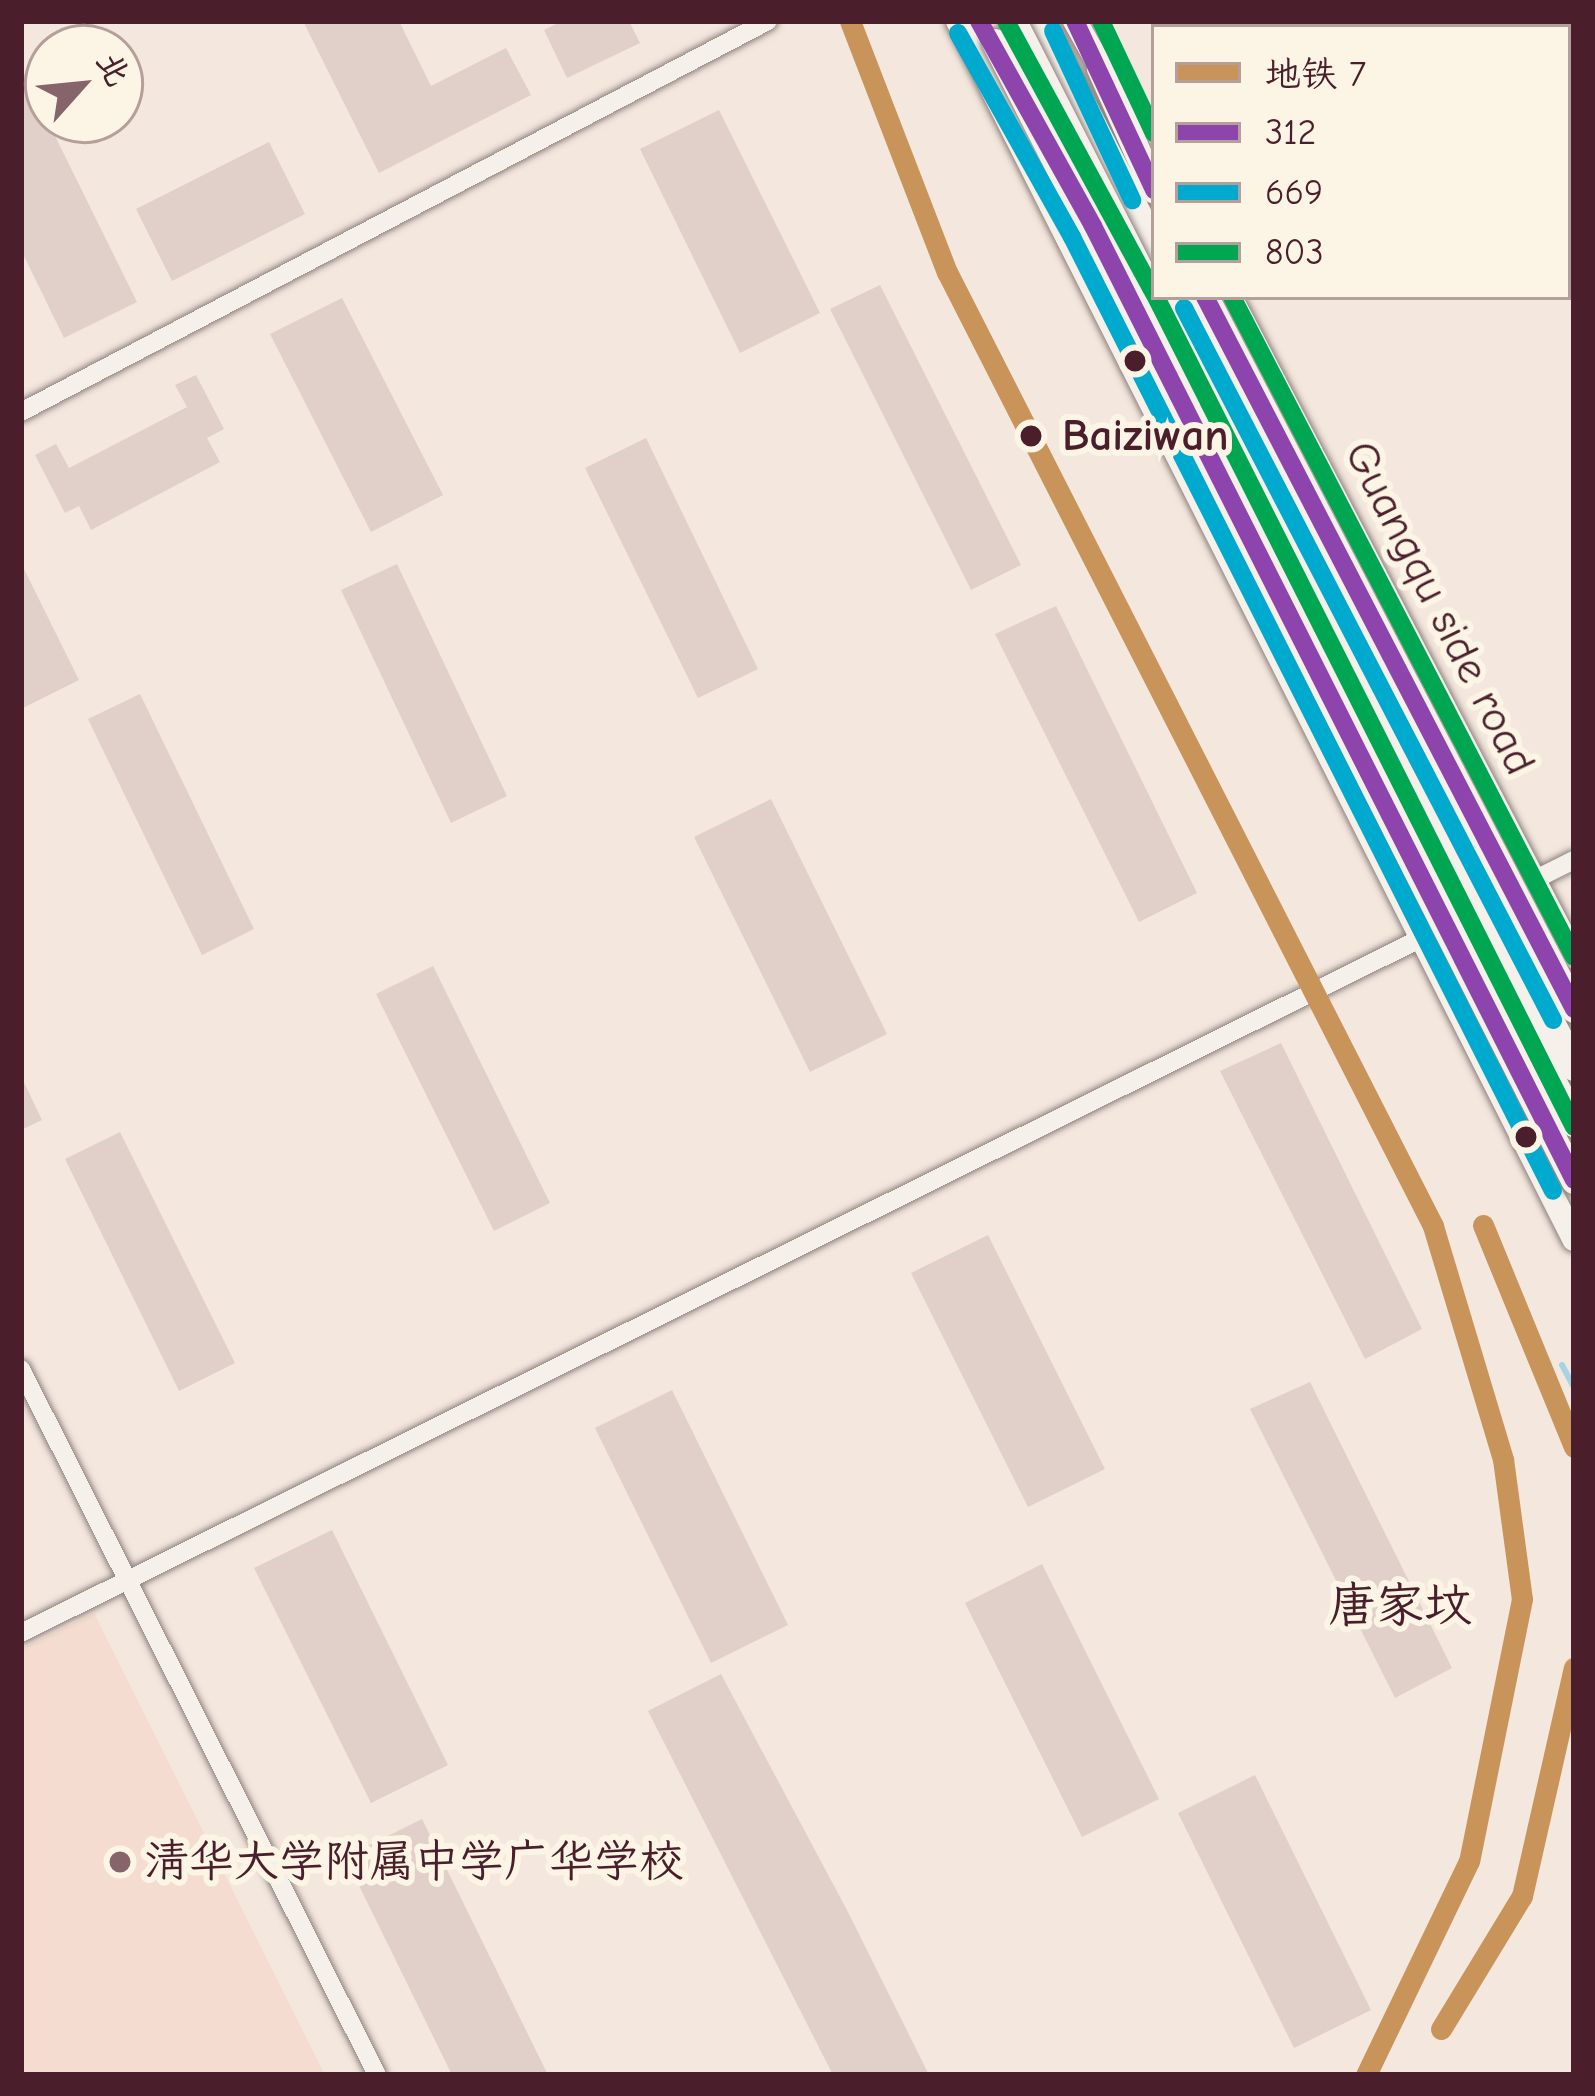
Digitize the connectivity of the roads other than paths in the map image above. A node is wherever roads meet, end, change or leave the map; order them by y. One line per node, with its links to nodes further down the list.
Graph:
1 (769, 21): 13 (street)
2 (958, 21): 15 (main road)
3 (1040, 21): 9 (highway)
4 (1076, 21): 6 (main road)
5 (996, 28): 24 (highway, bridge); 25 (highway, bridge)
6 (1100, 68): 7 (main road); 8 (highway)
7 (1151, 155)
8 (1151, 183)
9 (1151, 240)
10 (1182, 300): 22 (highway, bridge)
11 (1207, 300): 20 (highway, bridge)
12 (1232, 300): 14 (main road, Guangqu side road)
13 (21, 412)
14 (1439, 698): 15 (street); 17 (main road, Guangqu side road)
15 (1324, 750): 18 (main road)
16 (1574, 860): 17 (street)
17 (1534, 880): 18 (street); 19 (main road, Guangqu side road)
18 (1420, 939): 23 (main road); 28 (street)
19 (1574, 957)
20 (1574, 1009)
21 (1574, 1048): 23 (street)
22 (1574, 1067)
23 (1514, 1120): 26 (main road)
24 (1574, 1123)
25 (1574, 1180)
26 (1574, 1239)
27 (21, 1369): 28 (street)
28 (126, 1579): 29 (street); 30 (street)
29 (21, 1634)
30 (377, 2075)

